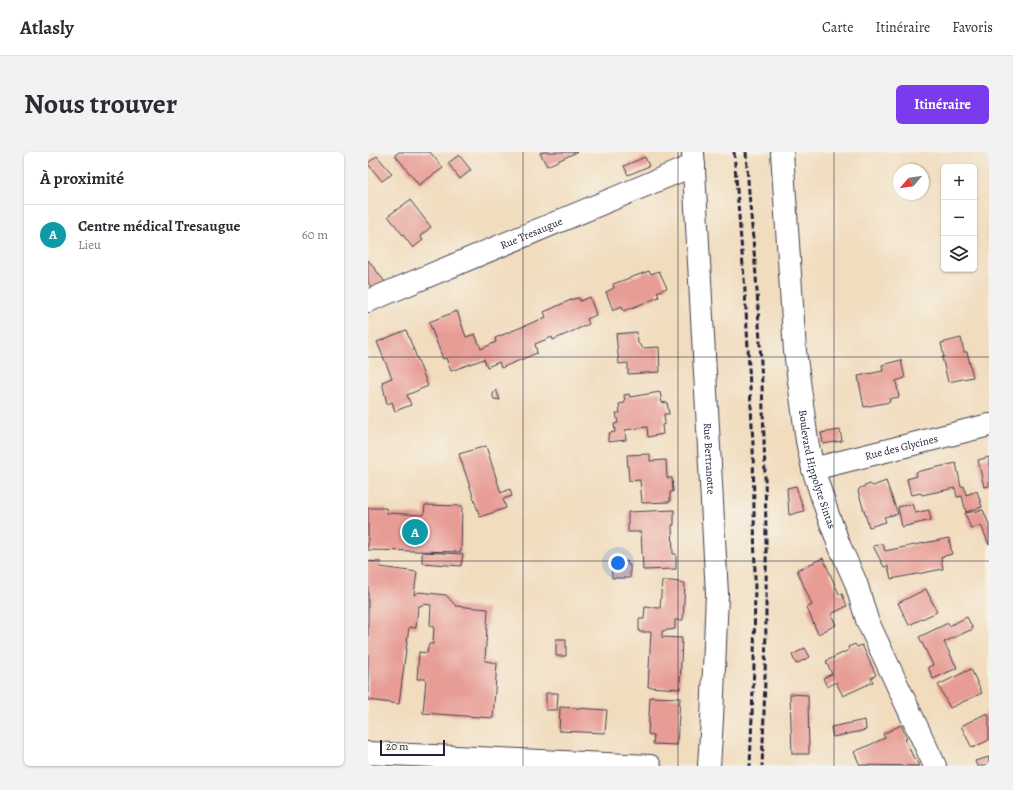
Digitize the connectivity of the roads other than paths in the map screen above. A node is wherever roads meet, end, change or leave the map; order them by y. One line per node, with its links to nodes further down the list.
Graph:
1 (782, 152): 5 (street, Boulevard Hippolyte Sintas)
2 (694, 158): 3 (street, Rue Tresaugue); 8 (street, Rue Bertranotte)
3 (368, 301)
4 (989, 425): 5 (street, Rue des Glycines)
5 (813, 469): 9 (street, Boulevard Hippolyte Sintas)
6 (368, 753): 7 (street)
7 (650, 766)
8 (709, 766)
9 (935, 766)

